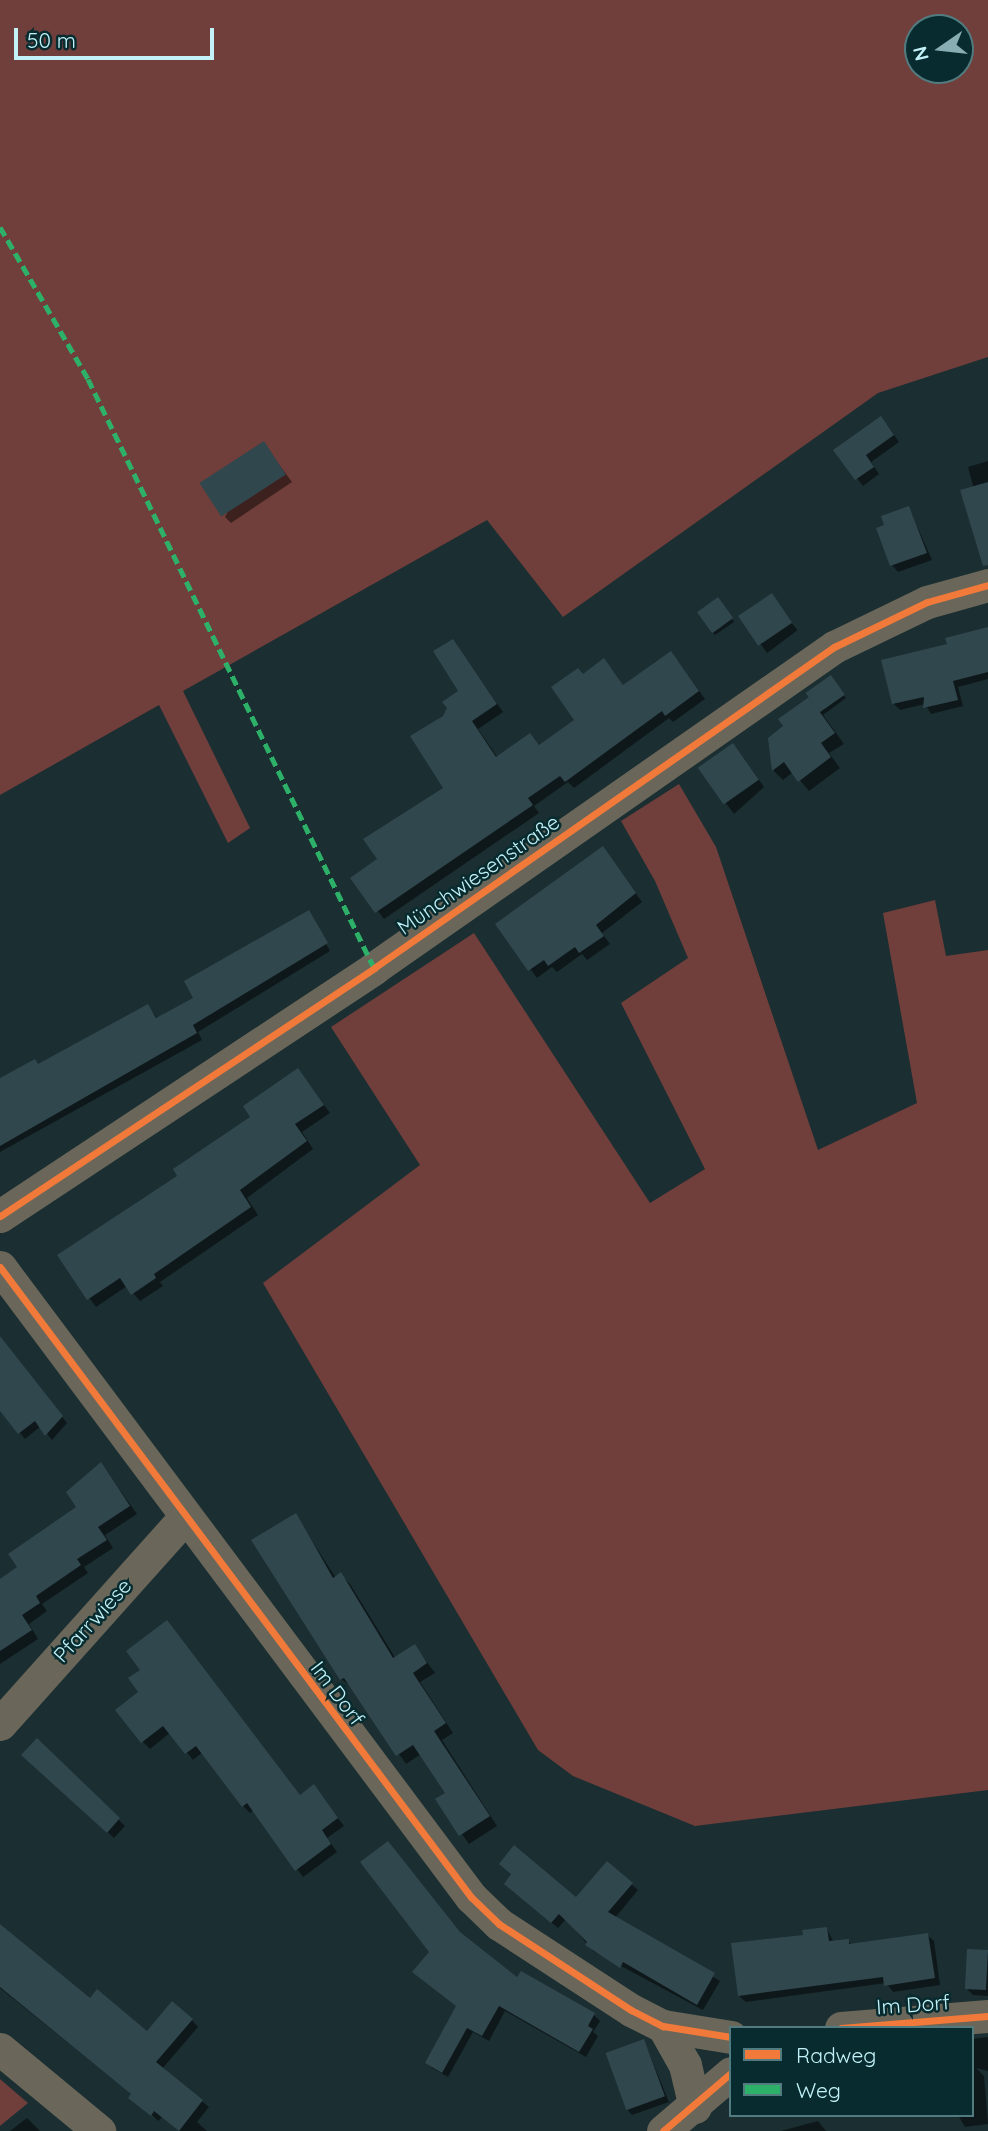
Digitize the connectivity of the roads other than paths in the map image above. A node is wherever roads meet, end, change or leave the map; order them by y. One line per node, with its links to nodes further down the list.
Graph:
1 (988, 585): 2 (street, Münchwiesenstraße)
2 (0, 1216)
3 (0, 1267): 4 (street, Im Dorf)
4 (185, 1517): 5 (street, Pfarrwiese); 7 (street, Im Dorf)
5 (0, 1724)
6 (988, 2016): 8 (street, Im Dorf)
7 (663, 2026): 9 (street, Im Dorf); 12 (street)
8 (866, 2026)
9 (729, 2037)
10 (0, 2049): 13 (street)
11 (729, 2075): 12 (street)
12 (695, 2107): 14 (street)
13 (99, 2131)
14 (663, 2131)

